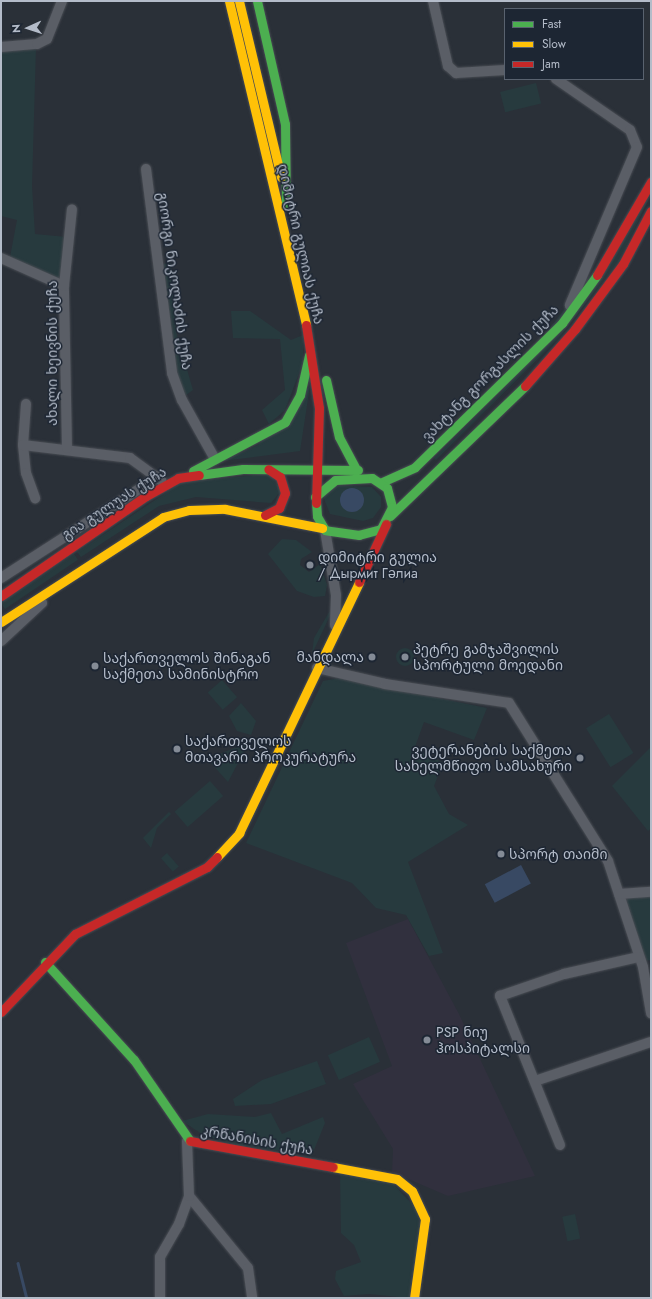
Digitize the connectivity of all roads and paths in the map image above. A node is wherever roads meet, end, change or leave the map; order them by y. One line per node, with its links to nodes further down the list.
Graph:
1 (62, 1): 6 (street)
2 (229, 1): 17 (main road, დიმიტრი გულიას ქუჩა)
3 (239, 1): 11 (main road, დიმიტრი გულიას ქუჩა)
4 (257, 1): 11 (main road, დიმიტრი გულიას ქუჩა)
5 (433, 1): 7 (street)
6 (1, 47)
7 (504, 70)
8 (557, 80): 16 (street)
9 (146, 169): 21 (street, გიორგი ნიკოლაძის ქუჩა)
10 (651, 182): 16 (main road, ვახტანგ გორგასლის ქუჩა)
11 (283, 190): 24 (main road, დიმიტრი გულიას ქუჩა)
12 (72, 209): 15 (street, ახალი ხეივნის ქუჩა)
13 (651, 211): 32 (main road, ვახტანგ გორგასლის ქუჩა)
14 (1, 258): 15 (street)
15 (64, 286): 20 (street, ახალი ხეივნის ქუჩა)
16 (562, 323): 28 (main road, ვახტანგ გორგასლის ქუჩა)
17 (310, 342): 21 (main road); 22 (main road, დიმიტრი გულიას ქუჩა)
18 (26, 404): 19 (street)
19 (23, 445): 20 (street, ახალი ხეივნის ქუჩა); 30 (street)
20 (67, 448): 27 (street, ახალი ხეივნის ქუჩა)
21 (215, 459): 25 (main road)
22 (316, 467): 23 (main road, გია გულუას ქუჩა); 24 (main road, გია გულუას ქუჩა); 29 (main road, დიმიტრი გულიას ქუჩა)
23 (268, 469): 25 (main road, გია გულუას ქუჩა); 31 (main road)
24 (356, 469): 26 (main road, გია გულუას ქუჩა)
25 (178, 478): 27 (main road, გია გულუას ქუჩა)
26 (372, 478): 28 (main road); 29 (main road)
27 (162, 480): 35 (street, გია გულუას ქუჩა); 37 (main road, გია გულუას ქუჩა)
28 (382, 482): 32 (main road)
29 (315, 497): 34 (main road)
30 (35, 498)
31 (265, 515): 34 (main road); 36 (main road)
32 (390, 516): 33 (main road)
33 (386, 524): 34 (main road); 39 (main road)
34 (323, 529): 39 (street)
35 (1, 578)
36 (55, 588): 38 (main road); 40 (street)
37 (1, 596)
38 (1, 622)
39 (335, 626): 41 (main road)
40 (1, 641)
41 (317, 668): 43 (street); 45 (main road)
42 (651, 892): 43 (street)
43 (619, 894): 44 (street)
44 (639, 957): 46 (street); 51 (street)
45 (46, 962): 47 (main road); 48 (main road); 52 (main road, კრწანისის ქუჩა)
46 (647, 967): 49 (street)
47 (1, 1000)
48 (1, 1012)
49 (651, 1013)
50 (651, 1042): 51 (street)
51 (534, 1081): 53 (street)
52 (187, 1141): 54 (street); 57 (main road, კრწანისის ქუჩა)
53 (560, 1145)
54 (189, 1196): 55 (street); 56 (street)
55 (160, 1298)
56 (252, 1298)
57 (414, 1298)

